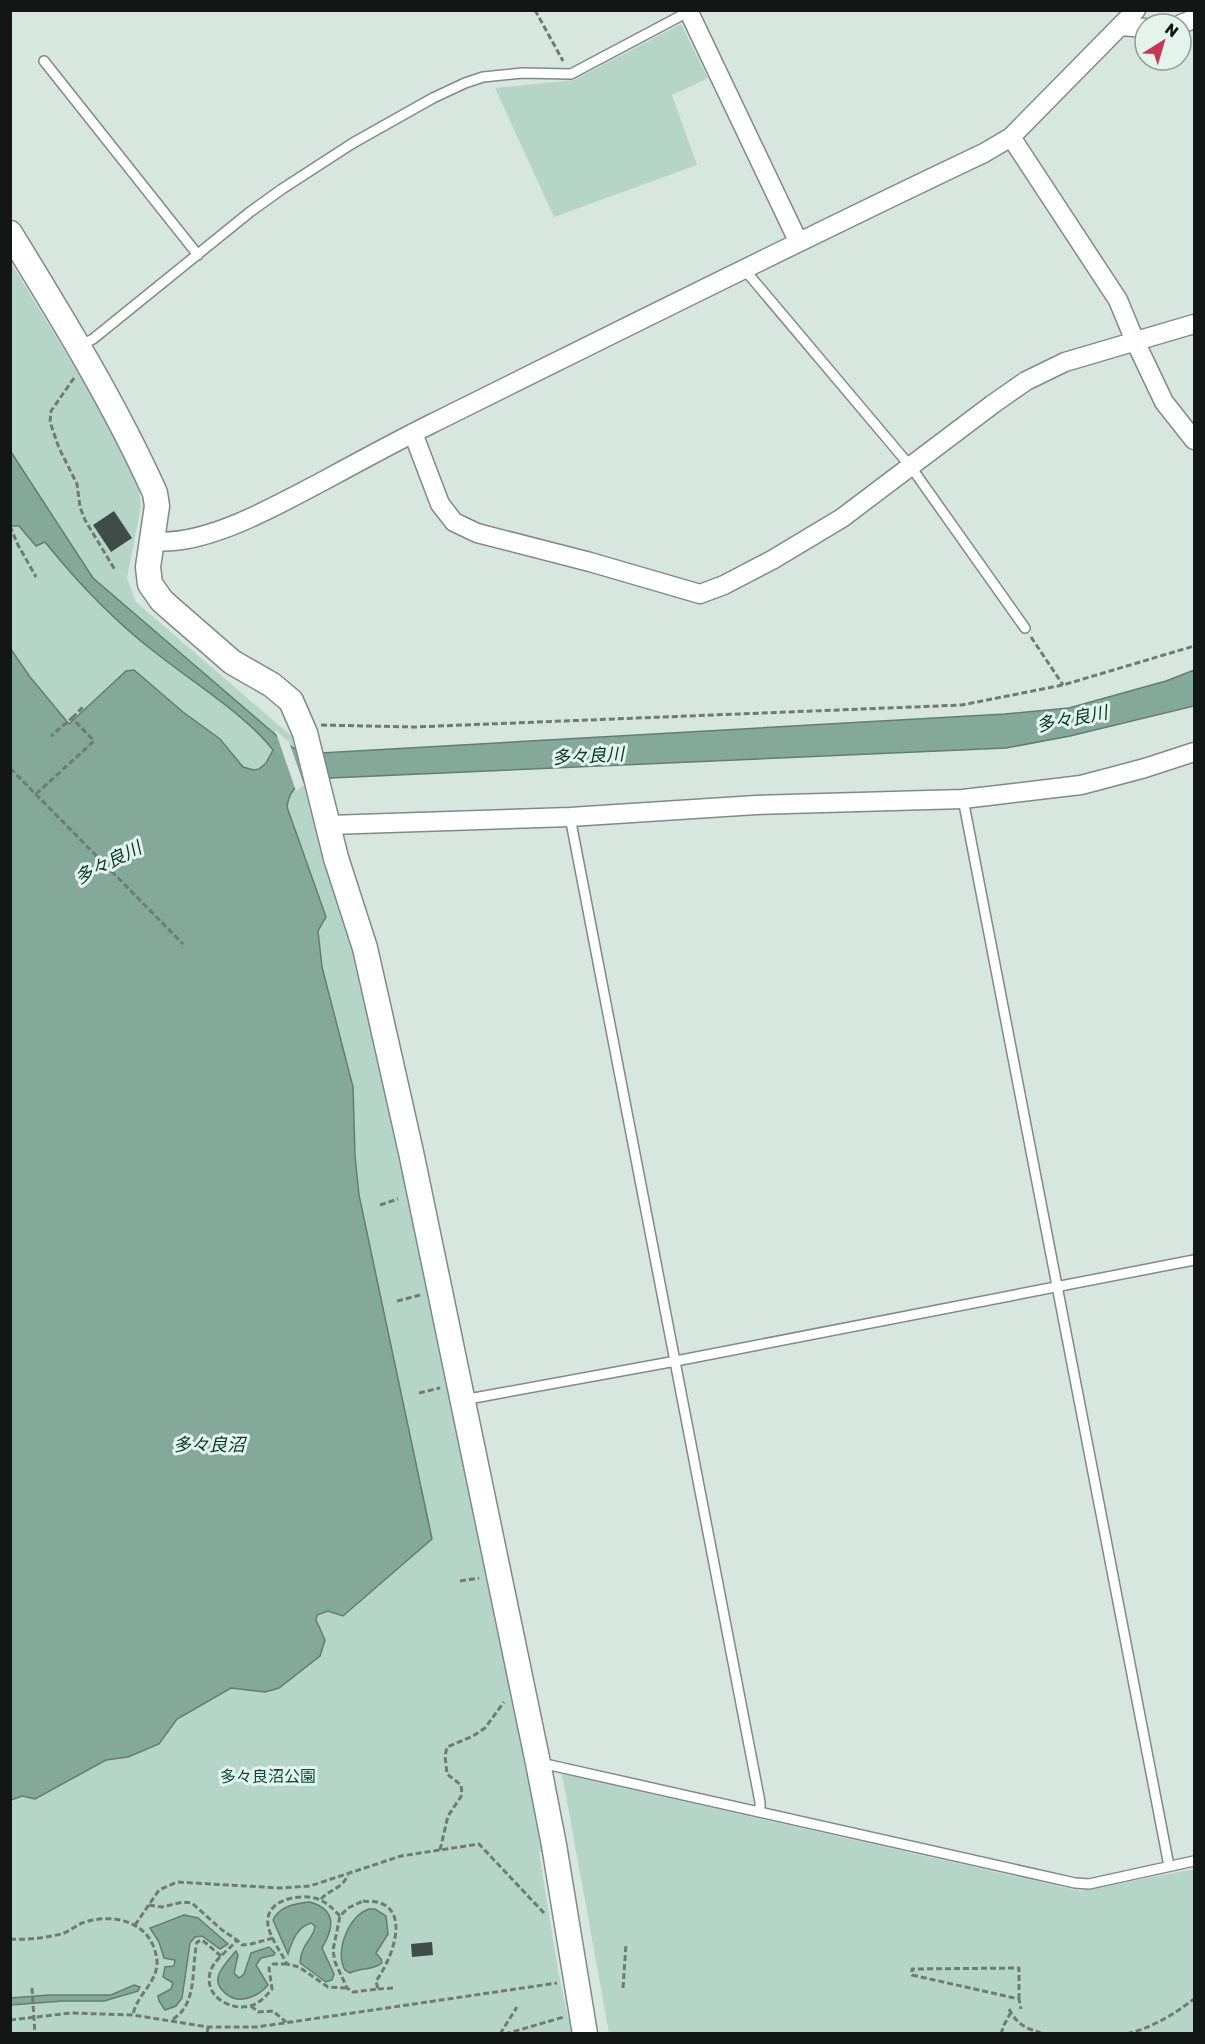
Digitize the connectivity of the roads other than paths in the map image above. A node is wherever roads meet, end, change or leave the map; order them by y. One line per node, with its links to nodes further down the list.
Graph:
1 (1136, 10): 3 (street)
2 (689, 11): 8 (street); 9 (lane)
3 (1122, 26): 4 (street); 6 (street)
4 (1133, 27)
5 (44, 61): 9 (lane)
6 (1011, 137): 8 (street); 12 (street)
7 (10, 232): 13 (street)
8 (798, 241): 10 (street)
9 (198, 255): 13 (lane)
10 (744, 269): 14 (street); 16 (lane)
11 (1194, 324): 12 (street)
12 (1135, 341): 15 (street); 16 (street)
13 (80, 346): 17 (street)
14 (413, 433): 16 (street); 17 (street)
15 (1194, 440)
16 (910, 468): 18 (lane)
17 (153, 541): 22 (street)
18 (1025, 628)
19 (1194, 752): 20 (street)
20 (963, 799): 21 (street); 24 (lane)
21 (570, 817): 22 (street); 25 (lane)
22 (328, 825): 26 (street)
23 (1194, 1260): 24 (lane)
24 (1057, 1287): 25 (lane); 30 (lane)
25 (676, 1361): 26 (lane); 28 (lane)
26 (462, 1400): 27 (street)
27 (538, 1763): 28 (lane); 31 (street)
28 (760, 1812): 30 (lane)
29 (1194, 1861): 30 (lane)
30 (1169, 1866)
31 (585, 2034)

